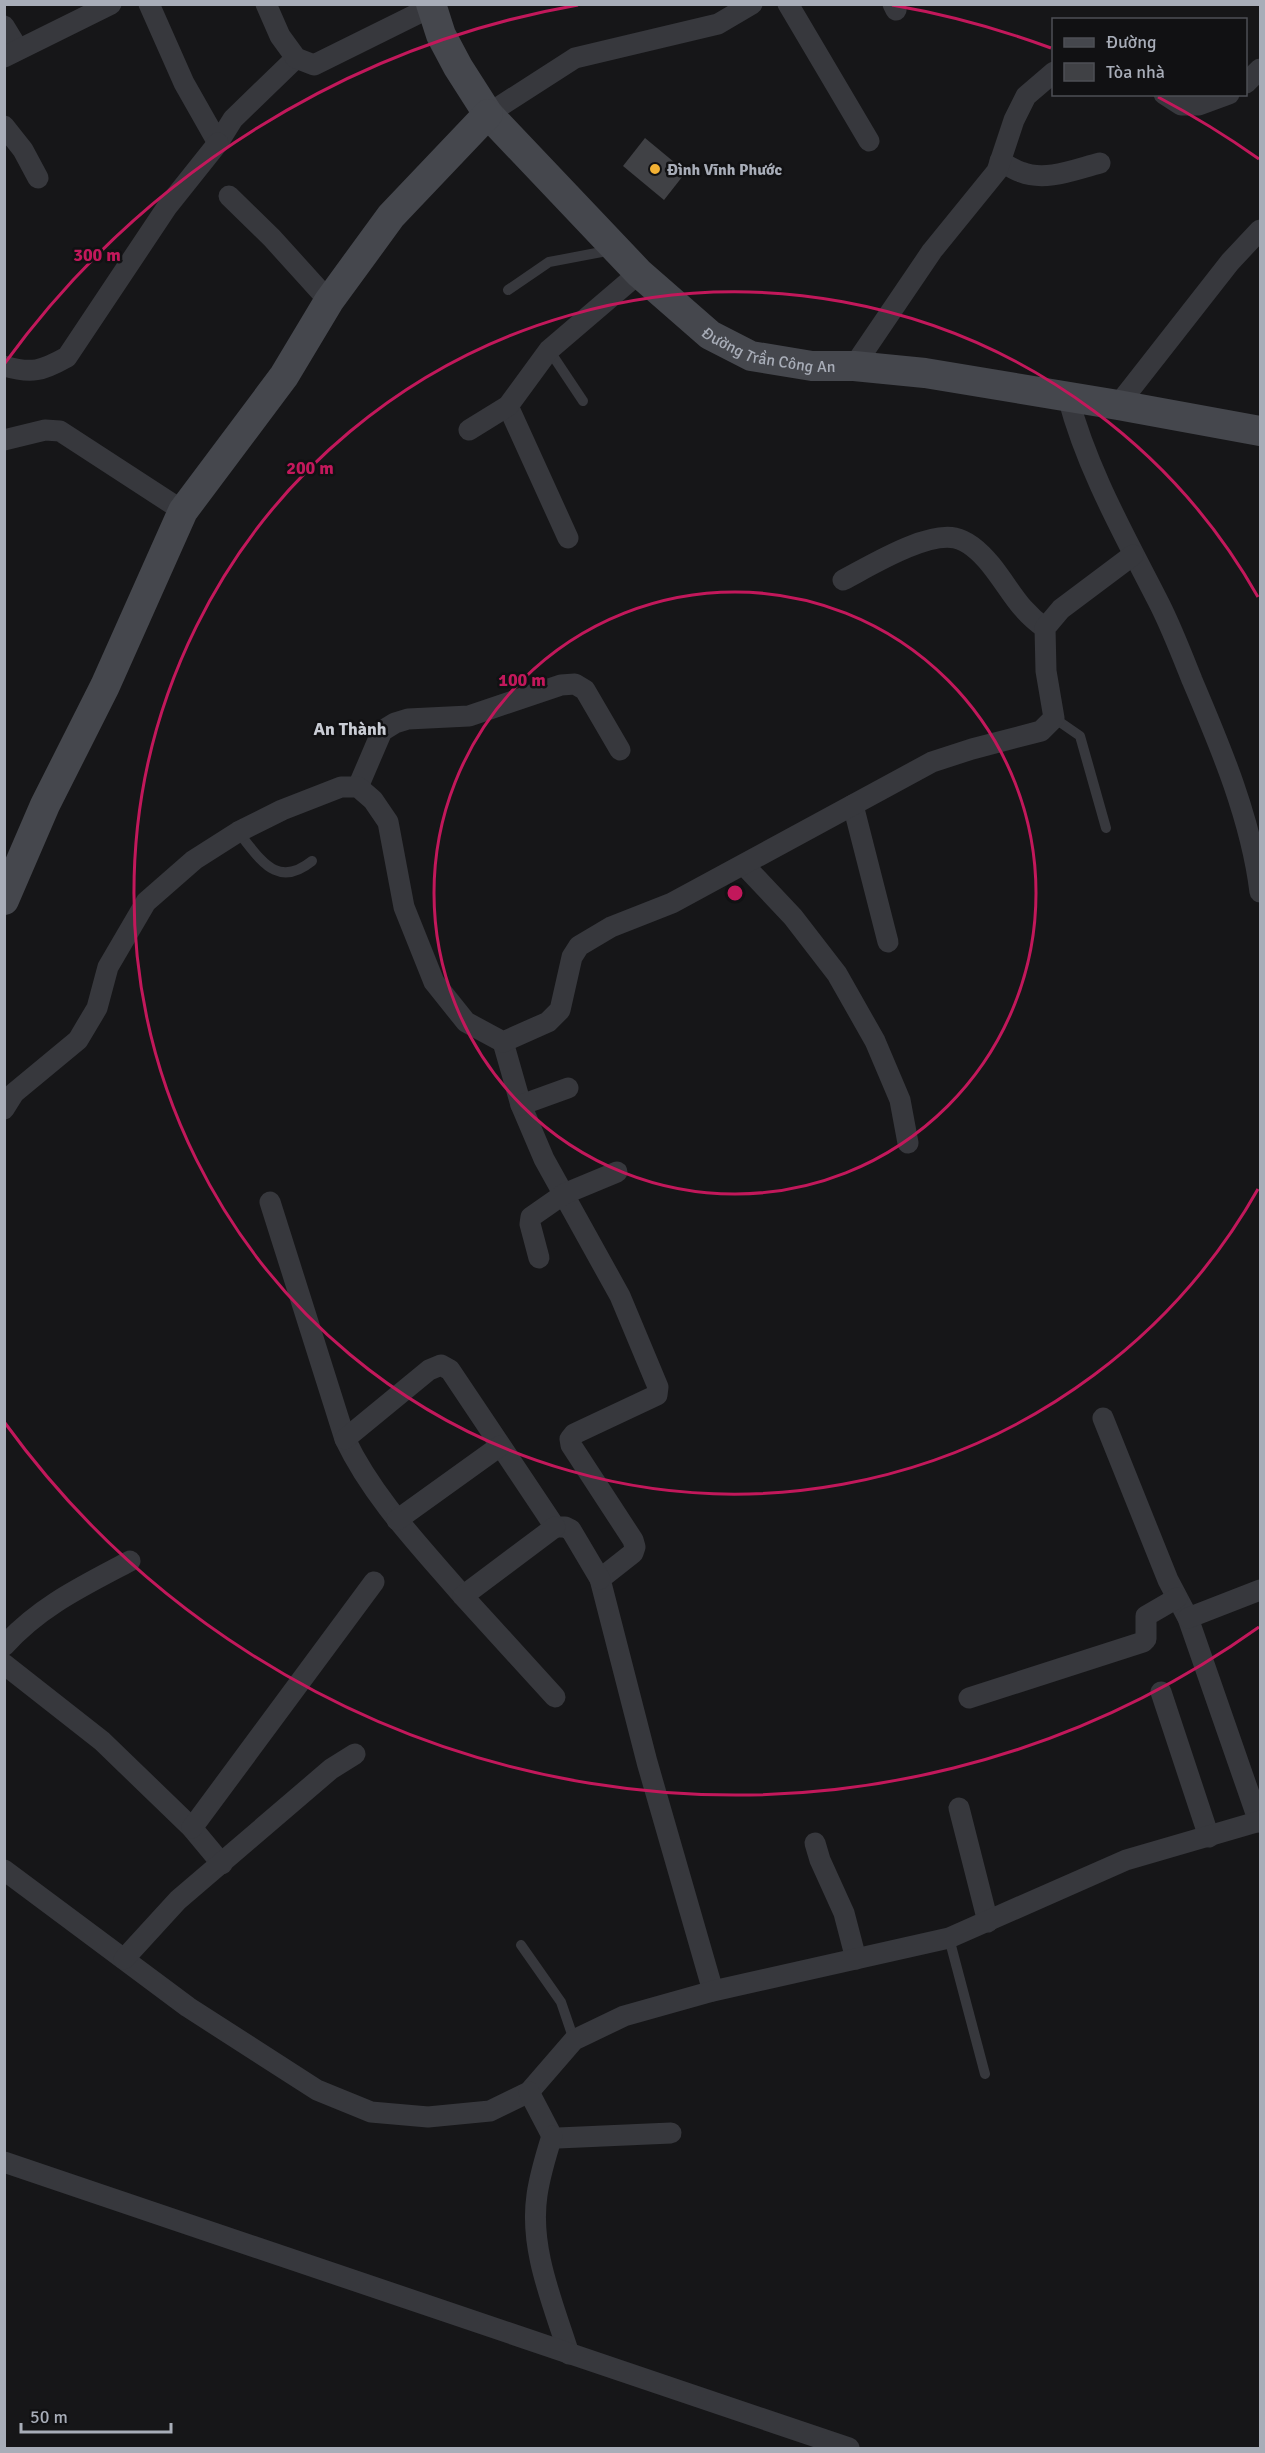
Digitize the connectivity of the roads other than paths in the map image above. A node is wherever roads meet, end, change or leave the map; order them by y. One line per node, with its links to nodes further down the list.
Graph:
1 (111, 4): 8 (street)
2 (149, 4): 18 (street)
3 (266, 4): 9 (street)
4 (752, 4): 15 (street)
5 (788, 4): 17 (street)
6 (431, 6): 9 (street); 15 (street, Đường Trần Công An)
7 (4, 26): 8 (street)
8 (11, 53)
9 (296, 58): 18 (street)
10 (1260, 69): 12 (street)
11 (1052, 73): 19 (street)
12 (1247, 81)
13 (1167, 96): 14 (street)
14 (1224, 96)
15 (488, 114): 24 (street, Đường Trần Công An); 27 (street)
16 (4, 126): 21 (street)
17 (869, 141)
18 (218, 143): 29 (street)
19 (1000, 161): 20 (street); 30 (street)
20 (1100, 163)
21 (38, 178)
22 (229, 196): 27 (street)
23 (1260, 230): 33 (street)
24 (618, 249): 25 (street, Đường Trần Công An); 26 (lane)
25 (639, 273): 28 (street); 30 (street, Đường Trần Công An)
26 (508, 290)
27 (329, 301): 38 (street)
28 (549, 350): 32 (lane); 34 (street)
29 (4, 366)
30 (854, 366): 31 (street, Đường Trần Công An)
31 (1068, 398): 33 (street, Đường Trần Công An); 40 (street)
32 (583, 401)
33 (1118, 405): 36 (street, Đường Trần Công An)
34 (508, 406): 35 (street); 39 (street)
35 (469, 430)
36 (1260, 431)
37 (4, 440): 38 (street)
38 (183, 511): 52 (street)
39 (568, 538)
40 (1132, 555): 42 (street); 51 (street)
41 (843, 580): 42 (street)
42 (1045, 628): 43 (street)
43 (1054, 718): 46 (street); 47 (lane)
44 (620, 750): 45 (street)
45 (358, 787): 48 (street); 54 (street)
46 (853, 805): 50 (street); 53 (street)
47 (1106, 828)
48 (238, 832): 49 (lane); 57 (street)
49 (312, 861)
50 (744, 865): 54 (street); 58 (street)
51 (1260, 892)
52 (4, 900)
53 (888, 942)
54 (503, 1042): 56 (street)
55 (568, 1088): 56 (street)
56 (521, 1105): 60 (street)
57 (4, 1109)
58 (908, 1143)
59 (617, 1172): 60 (street)
60 (564, 1194): 62 (street); 69 (street)
61 (270, 1202): 64 (street)
62 (539, 1258)
63 (1103, 1418): 73 (street)
64 (345, 1438): 65 (street); 66 (street)
65 (500, 1446): 66 (street); 67 (street)
66 (397, 1520): 72 (street)
67 (555, 1527): 69 (street); 72 (street)
68 (130, 1561): 75 (street)
69 (600, 1579): 93 (street)
70 (374, 1582): 83 (street)
71 (1260, 1590): 74 (street)
72 (463, 1596): 78 (street)
73 (1178, 1598): 74 (street); 79 (street)
74 (1188, 1618): 82 (street)
75 (4, 1646)
76 (4, 1664): 83 (street)
77 (1161, 1692): 84 (street)
78 (555, 1697)
79 (969, 1698)
80 (356, 1754): 86 (street)
81 (959, 1808): 88 (street)
82 (1260, 1821): 84 (street)
83 (192, 1828): 86 (street)
84 (1209, 1837): 88 (street)
85 (815, 1844): 92 (street)
86 (222, 1864): 91 (street)
87 (4, 1869): 91 (street)
88 (988, 1922): 89 (street)
89 (949, 1938): 92 (street); 95 (lane)
90 (521, 1945): 94 (lane)
91 (124, 1959): 96 (street)
92 (856, 1959): 93 (street)
93 (713, 1991): 94 (street)
94 (574, 2040): 96 (street)
95 (984, 2074)
96 (529, 2092): 98 (street)
97 (671, 2133): 98 (street)
98 (552, 2136): 100 (street)
99 (4, 2162): 100 (street)
100 (569, 2354): 101 (street)
101 (849, 2448)

